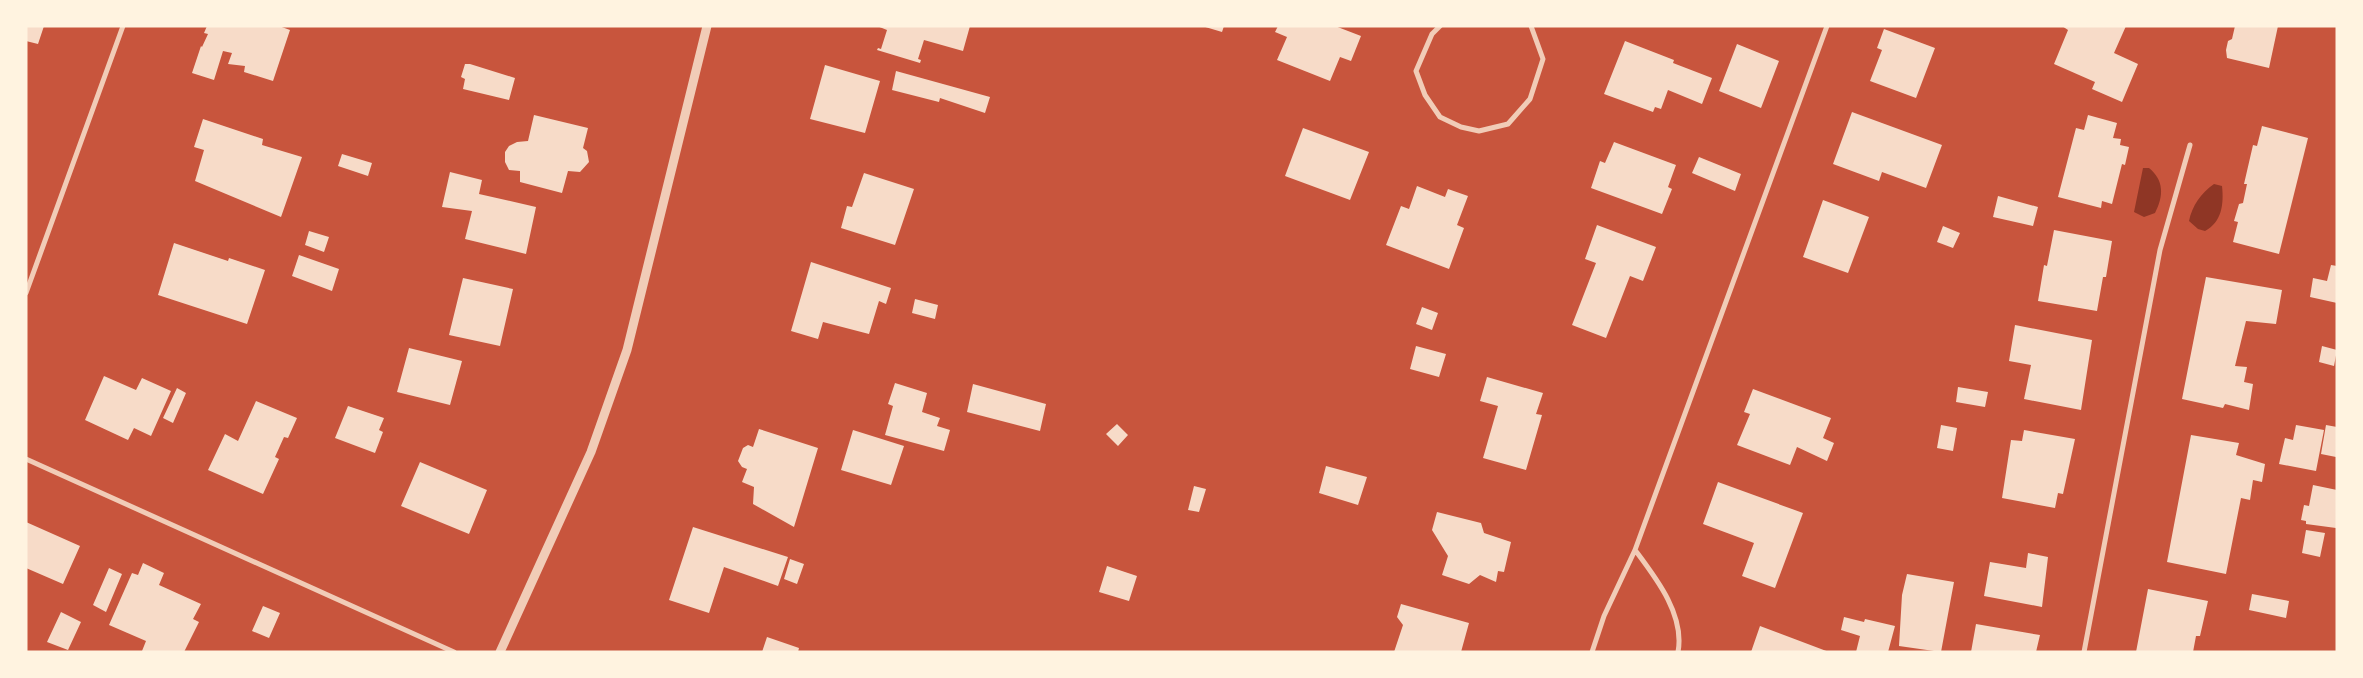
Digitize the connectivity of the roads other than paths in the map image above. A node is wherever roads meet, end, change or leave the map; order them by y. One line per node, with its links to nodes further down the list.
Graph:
1 (123, 26): 7 (street)
2 (707, 26): 11 (street)
3 (1440, 26): 4 (street)
4 (1531, 26)
5 (1827, 26): 9 (street)
6 (2190, 145): 14 (street)
7 (26, 293)
8 (26, 459): 10 (street)
9 (1634, 550): 12 (street); 13 (street)
10 (454, 652)
11 (500, 652)
12 (1592, 652)
13 (1678, 652)
14 (2084, 652)

